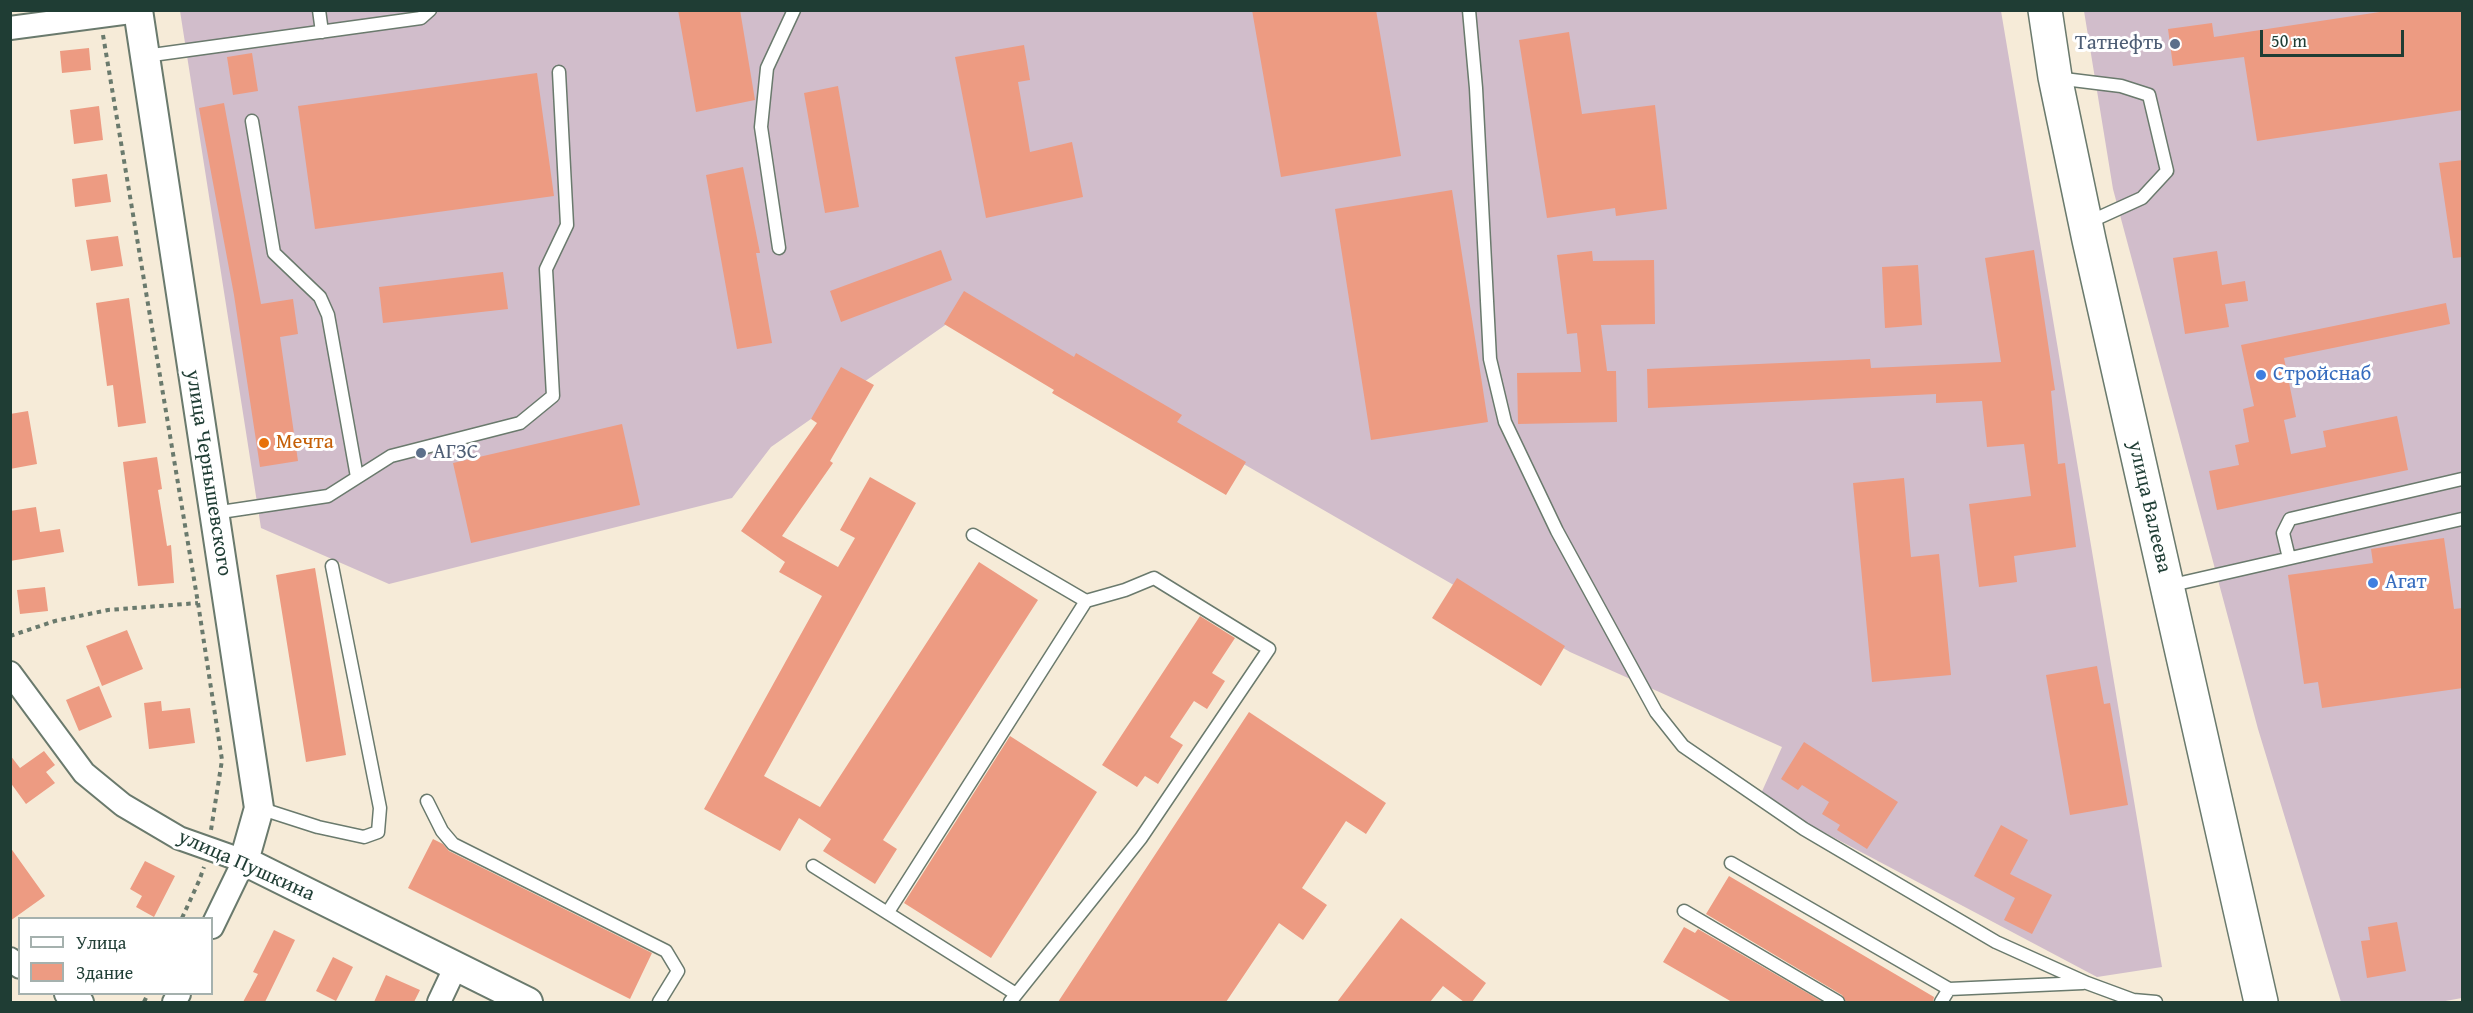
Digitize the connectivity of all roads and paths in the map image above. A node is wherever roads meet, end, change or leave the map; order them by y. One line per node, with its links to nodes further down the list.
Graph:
1 (319, 10): 9 (lane)
2 (430, 10): 9 (lane)
3 (794, 10): 15 (lane)
4 (1470, 10): 39 (lane)
5 (2046, 10): 12 (main road, улица Валеева)
6 (138, 11): 7 (street); 10 (street, улица Чернышевского)
7 (100, 16): 8 (street); 25 (path)
8 (10, 28)
9 (321, 32): 10 (lane)
10 (145, 56): 18 (street, улица Чернышевского)
11 (559, 72): 16 (lane)
12 (2055, 78): 14 (main road, улица Валеева); 14 (lane)
13 (252, 121): 16 (lane)
14 (2086, 223): 23 (main road, улица Валеева)
15 (779, 248)
16 (357, 477): 18 (lane)
17 (2463, 479): 21 (lane)
18 (214, 513): 29 (street, улица Чернышевского)
19 (2463, 519): 21 (lane)
20 (973, 534): 24 (lane)
21 (2289, 558): 23 (lane)
22 (332, 566): 29 (lane)
23 (2167, 586): 48 (main road, улица Валеева)
24 (1086, 601): 35 (lane); 41 (lane)
25 (198, 603): 26 (path); 30 (path)
26 (10, 636)
27 (10, 673): 30 (street, улица Пушкина)
28 (427, 801): 44 (lane)
29 (259, 808): 31 (street, улица Чернышевского)
30 (208, 848): 31 (street, улица Пушкина); 36 (path)
31 (244, 861): 37 (street, улица Чернышевского); 38 (street, улица Пушкина)
32 (1731, 863): 40 (lane)
33 (813, 866): 35 (lane)
34 (1684, 911): 45 (lane)
35 (888, 912): 41 (lane)
36 (182, 917)
37 (213, 925)
38 (456, 966): 42 (street); 43 (street, улица Пушкина)
39 (2087, 983): 40 (lane); 47 (lane)
40 (1949, 989): 46 (lane)
41 (1013, 998)
42 (439, 1002)
43 (528, 1002)
44 (659, 1002)
45 (1838, 1002)
46 (1941, 1002)
47 (2156, 1002)
48 (2260, 1002)

